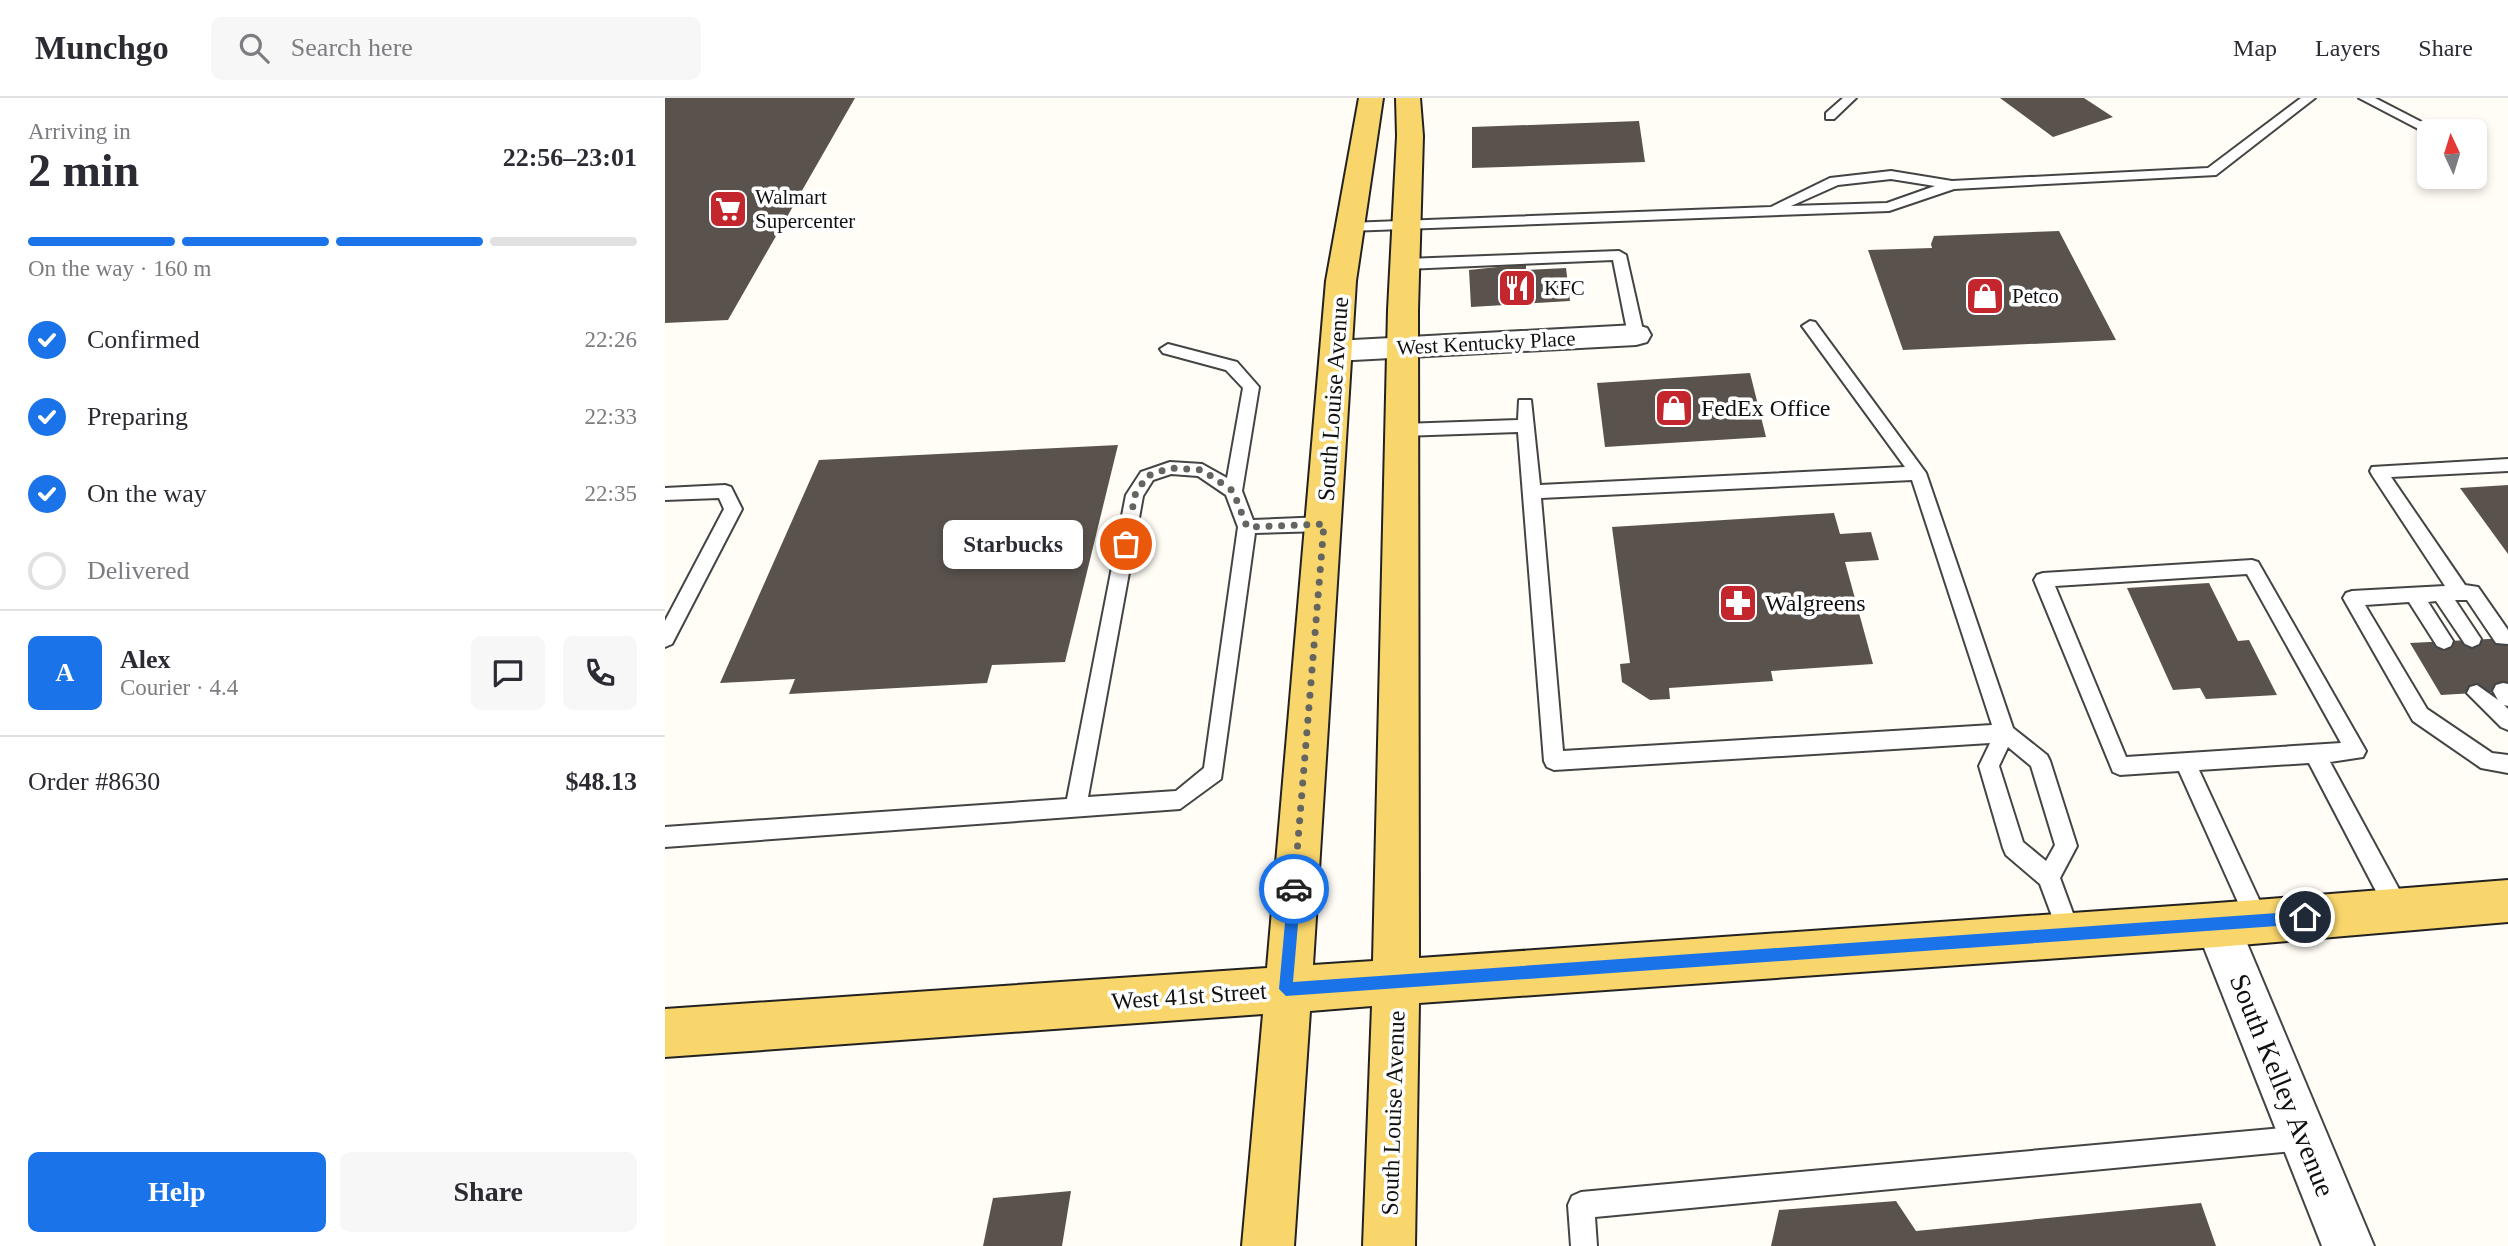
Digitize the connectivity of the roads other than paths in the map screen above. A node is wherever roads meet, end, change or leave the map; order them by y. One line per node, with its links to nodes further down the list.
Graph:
1 (1371, 98): 11 (main road, South Louise Avenue)
2 (1408, 98): 10 (main road, South Louise Avenue)
3 (1850, 98): 6 (lane)
4 (2309, 98): 8 (lane)
5 (2365, 98): 7 (lane)
6 (1830, 116)
7 (2417, 123)
8 (1952, 185): 9 (lane); 9 (lane)
9 (1770, 211): 10 (lane)
10 (1408, 225): 11 (lane); 12 (main road, South Louise Avenue)
11 (1348, 227): 17 (main road, South Louise Avenue)
12 (1406, 264): 14 (lane); 15 (main road, South Louise Avenue)
13 (1810, 326): 22 (lane)
14 (1636, 335): 15 (street, West Kentucky Place)
15 (1403, 347): 17 (street, West Kentucky Place); 20 (main road, South Louise Avenue)
16 (1168, 349): 23 (lane)
17 (1335, 351): 26 (main road, South Louise Avenue)
18 (1525, 404): 19 (lane)
19 (1526, 426): 20 (lane); 24 (lane)
20 (1402, 430): 48 (main road, South Louise Avenue)
21 (2508, 465): 29 (lane)
22 (1918, 473): 24 (lane); 37 (lane)
23 (1233, 491): 27 (lane); 41 (lane)
24 (1532, 492): 37 (lane)
25 (665, 494): 32 (lane)
26 (1324, 524): 27 (lane); 49 (main road, South Louise Avenue)
27 (1247, 527): 41 (lane)
28 (2440, 593): 29 (lane); 30 (lane); 33 (lane)
29 (2460, 593): 31 (lane)
30 (2414, 595): 34 (lane); 40 (lane)
31 (2503, 638)
32 (665, 639)
33 (2472, 639)
34 (2444, 641)
35 (2477, 693): 36 (lane)
36 (2508, 721)
37 (2005, 733): 43 (lane); 43 (lane)
38 (2315, 754): 39 (lane); 39 (lane); 45 (lane)
39 (2185, 762): 46 (lane)
40 (2508, 764)
41 (1076, 808): 42 (lane)
42 (665, 837)
43 (2049, 877): 47 (lane)
44 (2508, 901): 45 (main road, West 41st Street)
45 (2398, 910): 46 (main road, West 41st Street)
46 (2237, 923): 47 (main road, West 41st Street); 51 (street, South Kelley Avenue)
47 (2070, 935): 48 (main road, West 41st Street)
48 (1396, 982): 49 (main road, West 41st Street); 53 (main road, South Louise Avenue)
49 (1286, 989): 50 (main road, West 41st Street); 52 (main road, South Louise Avenue)
50 (665, 1033)
51 (2304, 1138): 54 (lane); 55 (street, South Kelley Avenue)
52 (1268, 1246)
53 (1389, 1246)
54 (1584, 1246)
55 (2349, 1246)

